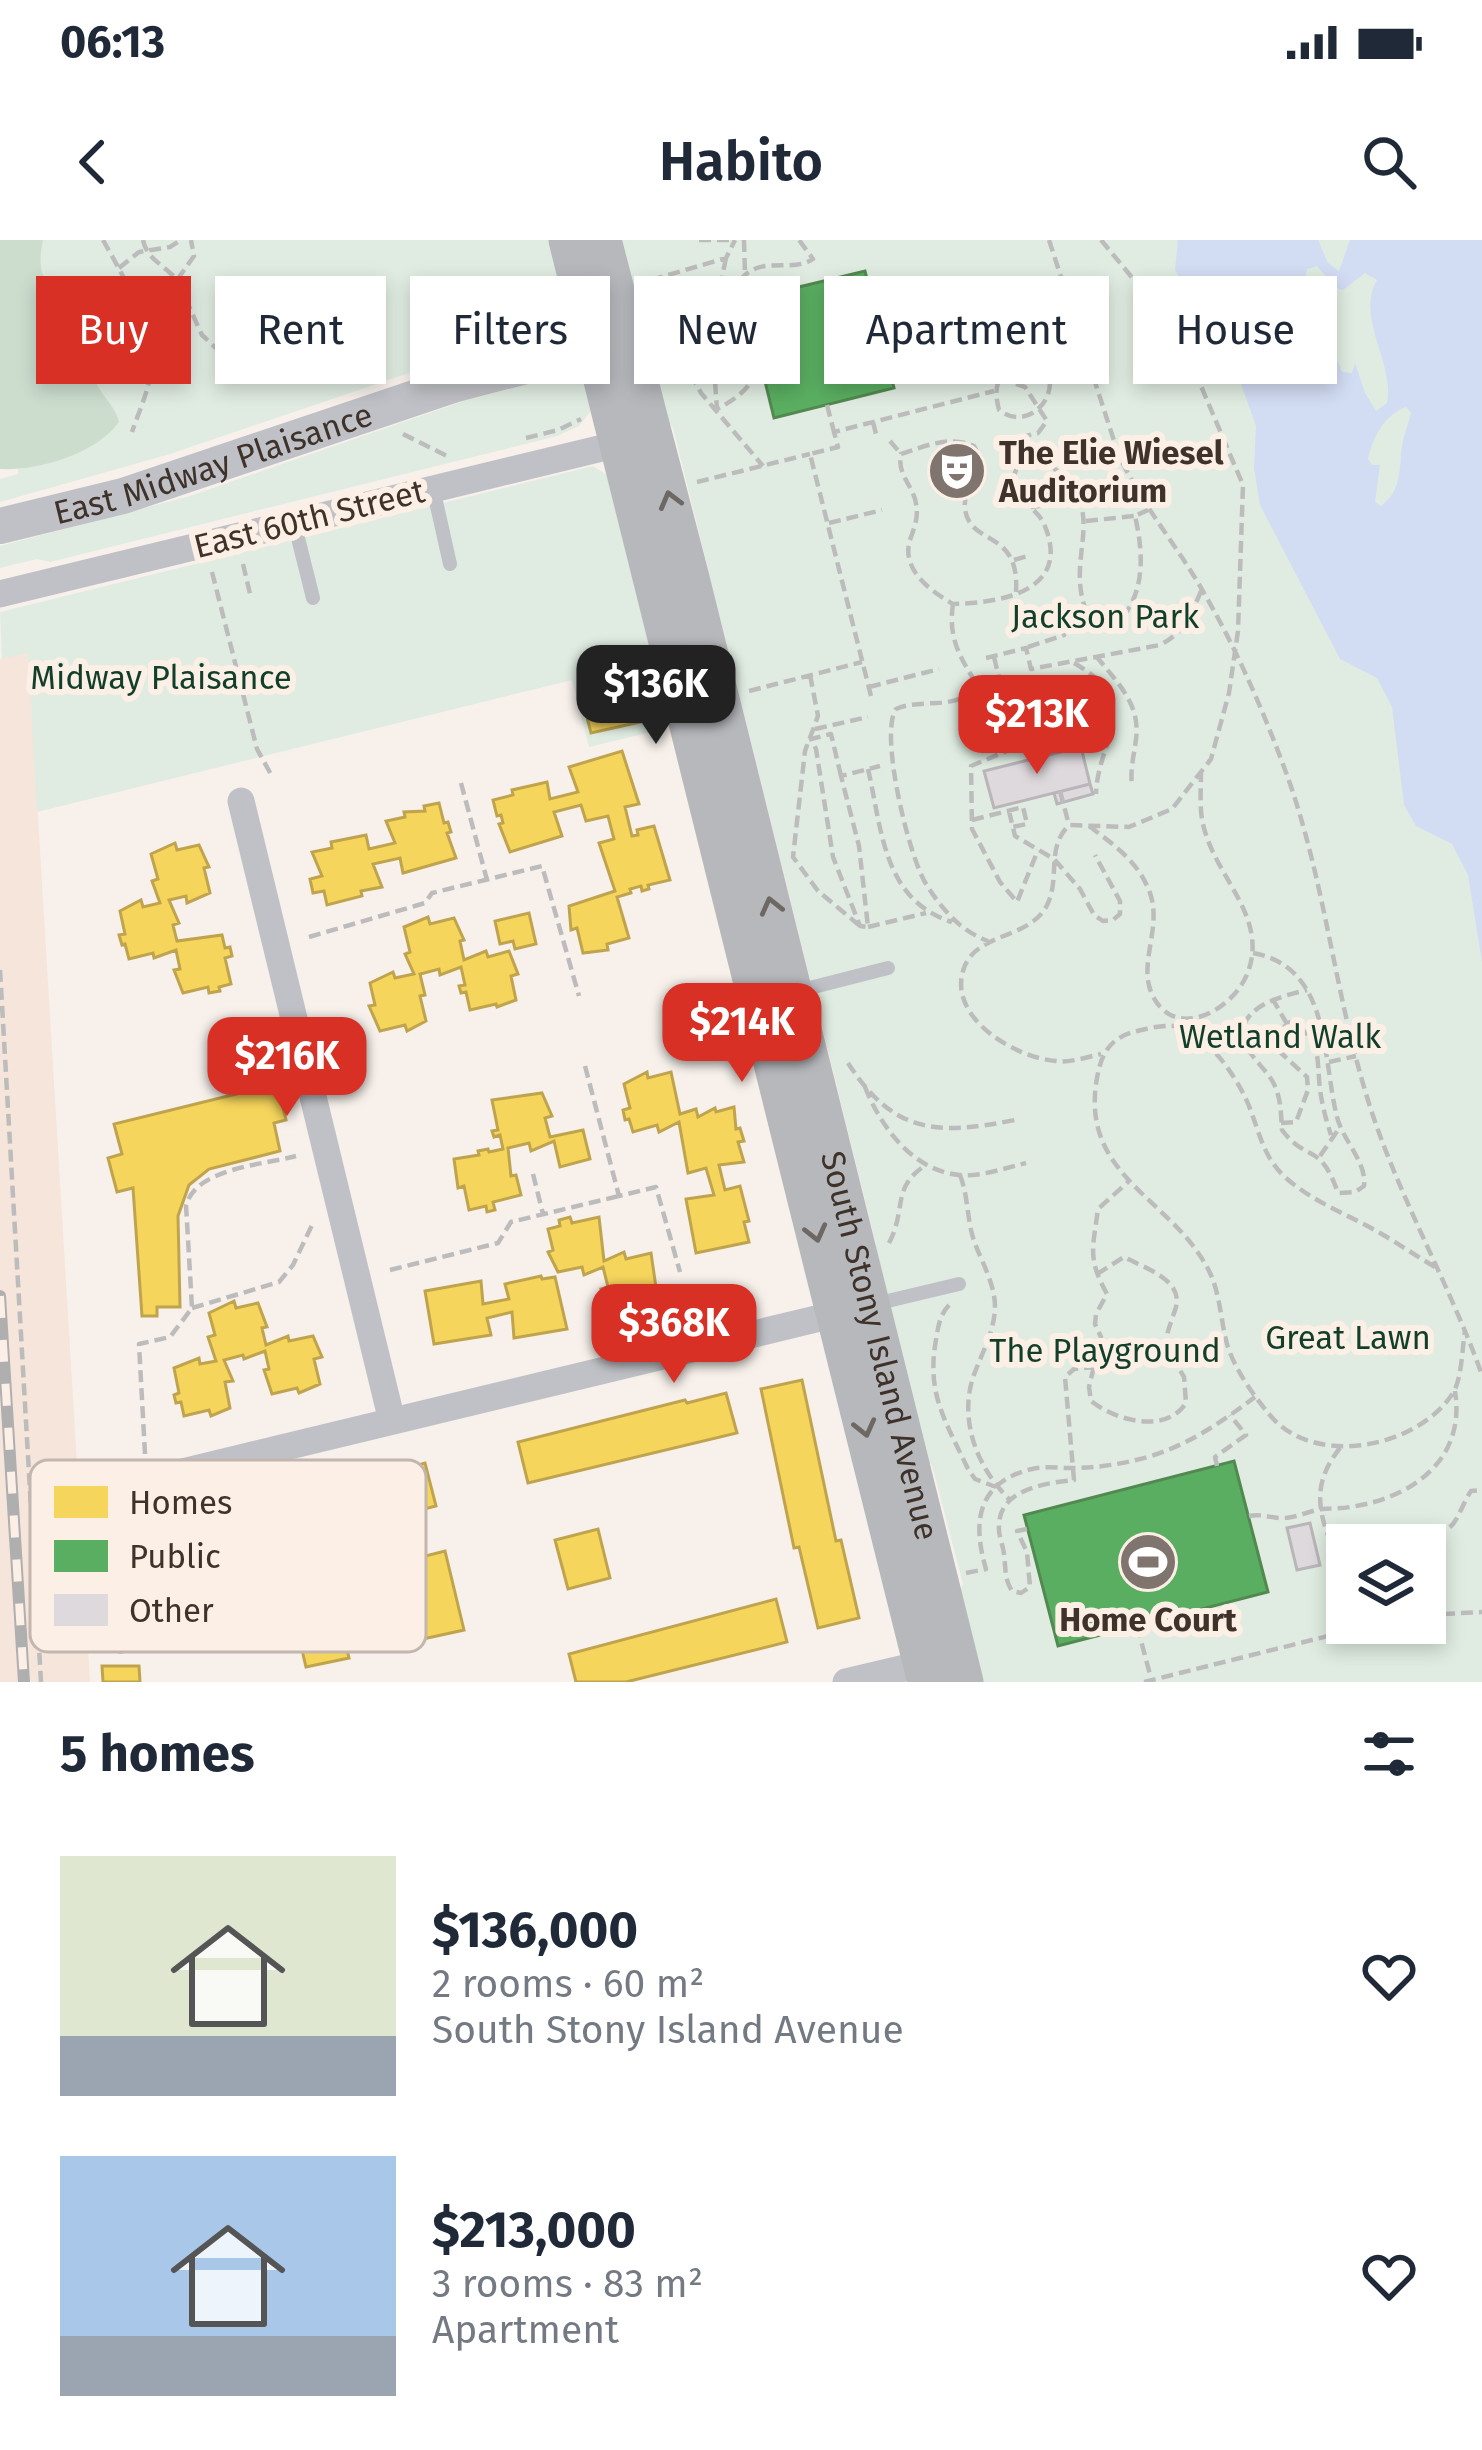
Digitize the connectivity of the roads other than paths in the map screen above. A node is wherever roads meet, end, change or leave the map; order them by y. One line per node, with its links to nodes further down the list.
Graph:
1 (568, 240): 3 (main road, South Stony Island Avenue)
2 (602, 240): 3 (main road, South Stony Island Avenue)
3 (629, 339): 4 (main road, South Stony Island Avenue); 7 (street, East Midway Plaisance); 13 (main road, South Stony Island Avenue, one-way to 3)
4 (619, 444): 5 (street, East 60th Street); 13 (main road, South Stony Island Avenue)
5 (433, 488): 6 (street, East 60th Street); 8 (lane)
6 (294, 522): 9 (street, East 60th Street); 10 (lane)
7 (0, 526)
8 (450, 564)
9 (0, 594)
10 (313, 598)
11 (242, 801): 16 (street)
12 (888, 968): 13 (lane)
13 (776, 996): 15 (main road, South Stony Island Avenue)
14 (958, 1284): 15 (lane)
15 (853, 1310): 16 (street); 18 (main road, South Stony Island Avenue)
16 (392, 1421): 17 (street)
17 (230, 1460)
18 (943, 1671): 19 (street)
19 (846, 1682)

